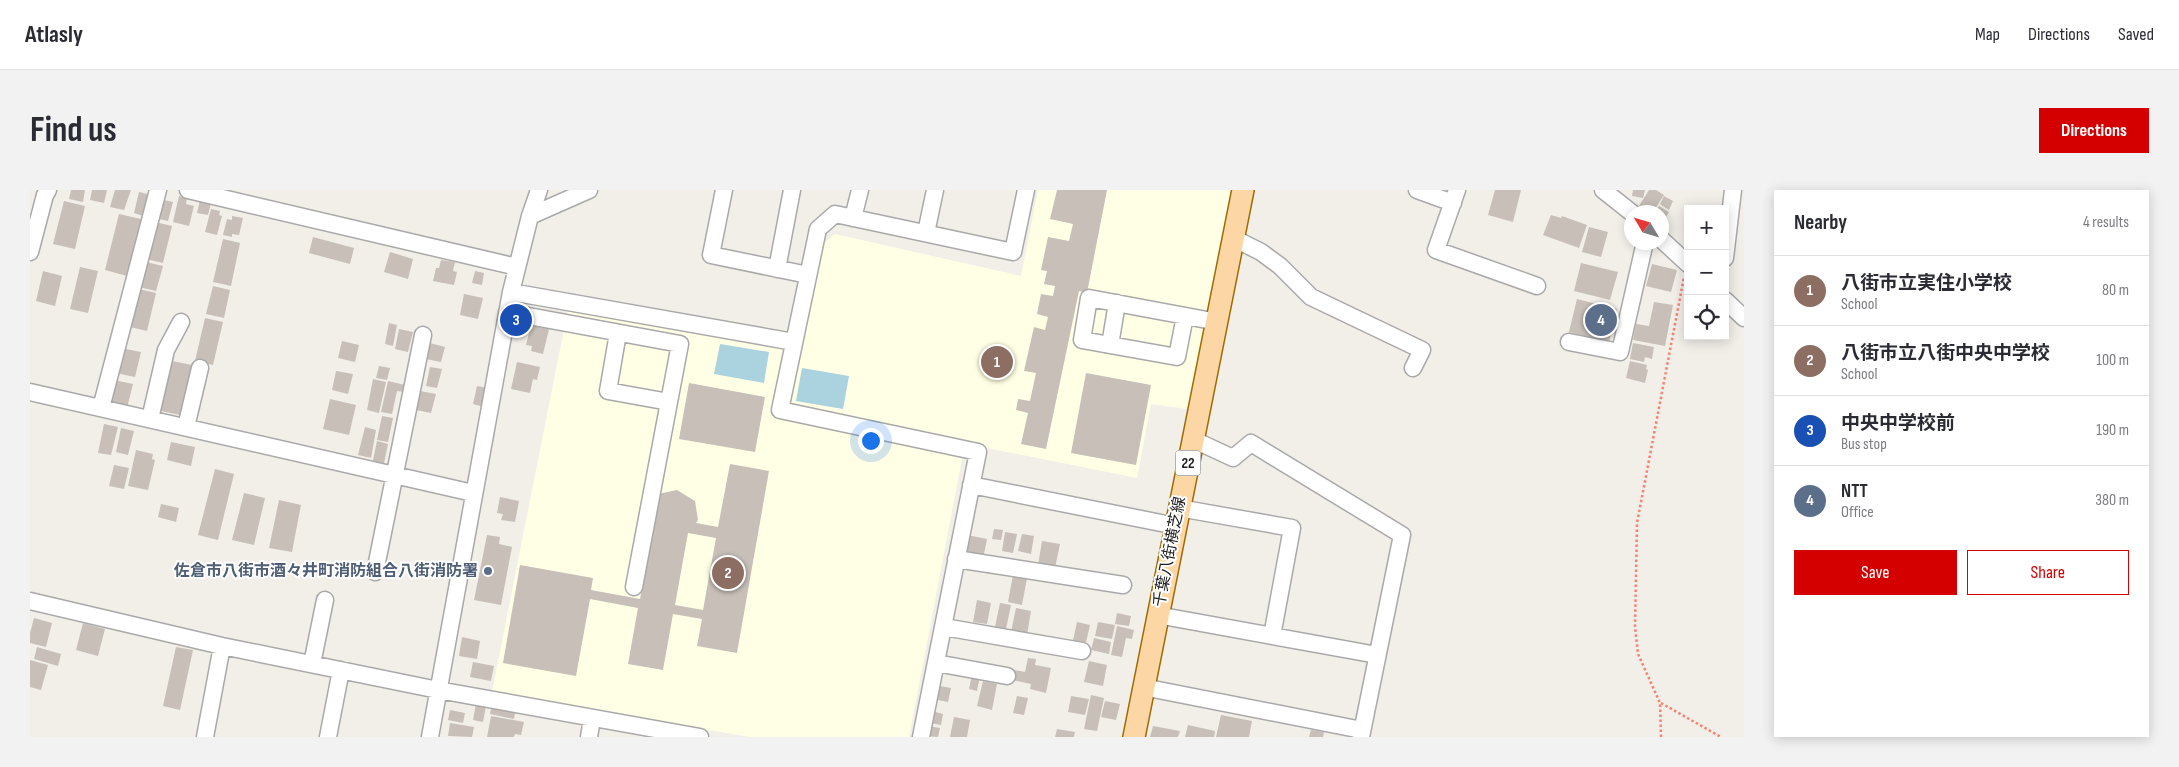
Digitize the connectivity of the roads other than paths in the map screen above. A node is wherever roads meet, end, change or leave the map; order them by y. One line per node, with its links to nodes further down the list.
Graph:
1 (48, 190): 24 (street)
2 (158, 190): 47 (street)
3 (188, 190): 26 (street)
4 (539, 190): 17 (street)
5 (589, 190): 17 (street)
6 (724, 190): 27 (street)
7 (792, 190): 27 (street)
8 (860, 190): 18 (street)
9 (935, 190): 19 (street)
10 (1026, 190): 19 (street)
11 (1243, 190): 20 (main road, 千葉八街横芝線 / 22)
12 (1417, 190): 15 (street)
13 (1604, 190): 16 (street)
14 (1733, 190): 23 (street)
15 (1455, 196): 29 (street)
16 (1624, 206)
17 (530, 216): 26 (street)
18 (853, 218): 19 (street); 28 (street)
19 (926, 233)
20 (1233, 238): 37 (main road, 千葉八街横芝線 / 22); 44 (street)
21 (1669, 246): 25 (street)
22 (1643, 250): 41 (street)
23 (1726, 250)
24 (30, 252)
25 (1684, 260)
26 (517, 266): 30 (street)
27 (777, 269): 28 (street)
28 (808, 275): 40 (street)
29 (1537, 286)
30 (511, 292): 33 (street); 40 (street)
31 (1117, 303): 34 (street); 42 (street); 42 (street)
32 (1729, 304): 35 (street)
33 (507, 312): 38 (street); 53 (street)
34 (1185, 316): 37 (street); 42 (street)
35 (1744, 318)
36 (182, 322): 48 (street)
37 (1216, 322): 50 (main road, 千葉八街横芝線 / 22)
38 (618, 333): 46 (street); 46 (street)
39 (423, 335): 51 (street)
40 (794, 342): 52 (street)
41 (1569, 342)
42 (1110, 345)
43 (200, 368): 49 (street)
44 (1413, 368)
45 (30, 392): 47 (street)
46 (669, 402): 58 (street)
47 (101, 408): 48 (street)
48 (150, 419): 49 (street)
49 (186, 427): 51 (street)
50 (1192, 440): 54 (main road, 千葉八街横芝線 / 22); 66 (street)
51 (394, 475): 53 (street); 56 (street)
52 (971, 485): 54 (street); 55 (street)
53 (473, 493): 72 (street)
54 (1177, 517): 61 (main road, 千葉八街横芝線 / 22); 63 (street)
55 (956, 558): 57 (street); 62 (street)
56 (375, 572)
57 (1123, 585)
58 (634, 587)
59 (325, 600): 68 (street)
60 (30, 601): 64 (street)
61 (1157, 615): 63 (street); 71 (main road, 千葉八街横芝線 / 22)
62 (944, 627): 65 (street); 67 (street)
63 (1272, 636): 66 (street)
64 (222, 646): 68 (street); 76 (street)
65 (1082, 651)
66 (1377, 655): 75 (street)
67 (936, 662): 70 (street); 81 (street)
68 (312, 664): 69 (street)
69 (341, 670): 72 (street); 77 (street)
70 (1007, 676)
71 (1143, 686): 75 (street); 82 (main road, 千葉八街横芝線 / 22)
72 (438, 690): 73 (street); 78 (street)
73 (592, 718): 74 (street); 79 (street)
74 (645, 732): 80 (street)
75 (1362, 734)
76 (205, 737)
77 (328, 737)
78 (430, 737)
79 (589, 737)
80 (697, 737)
81 (921, 737)
82 (1134, 737)

